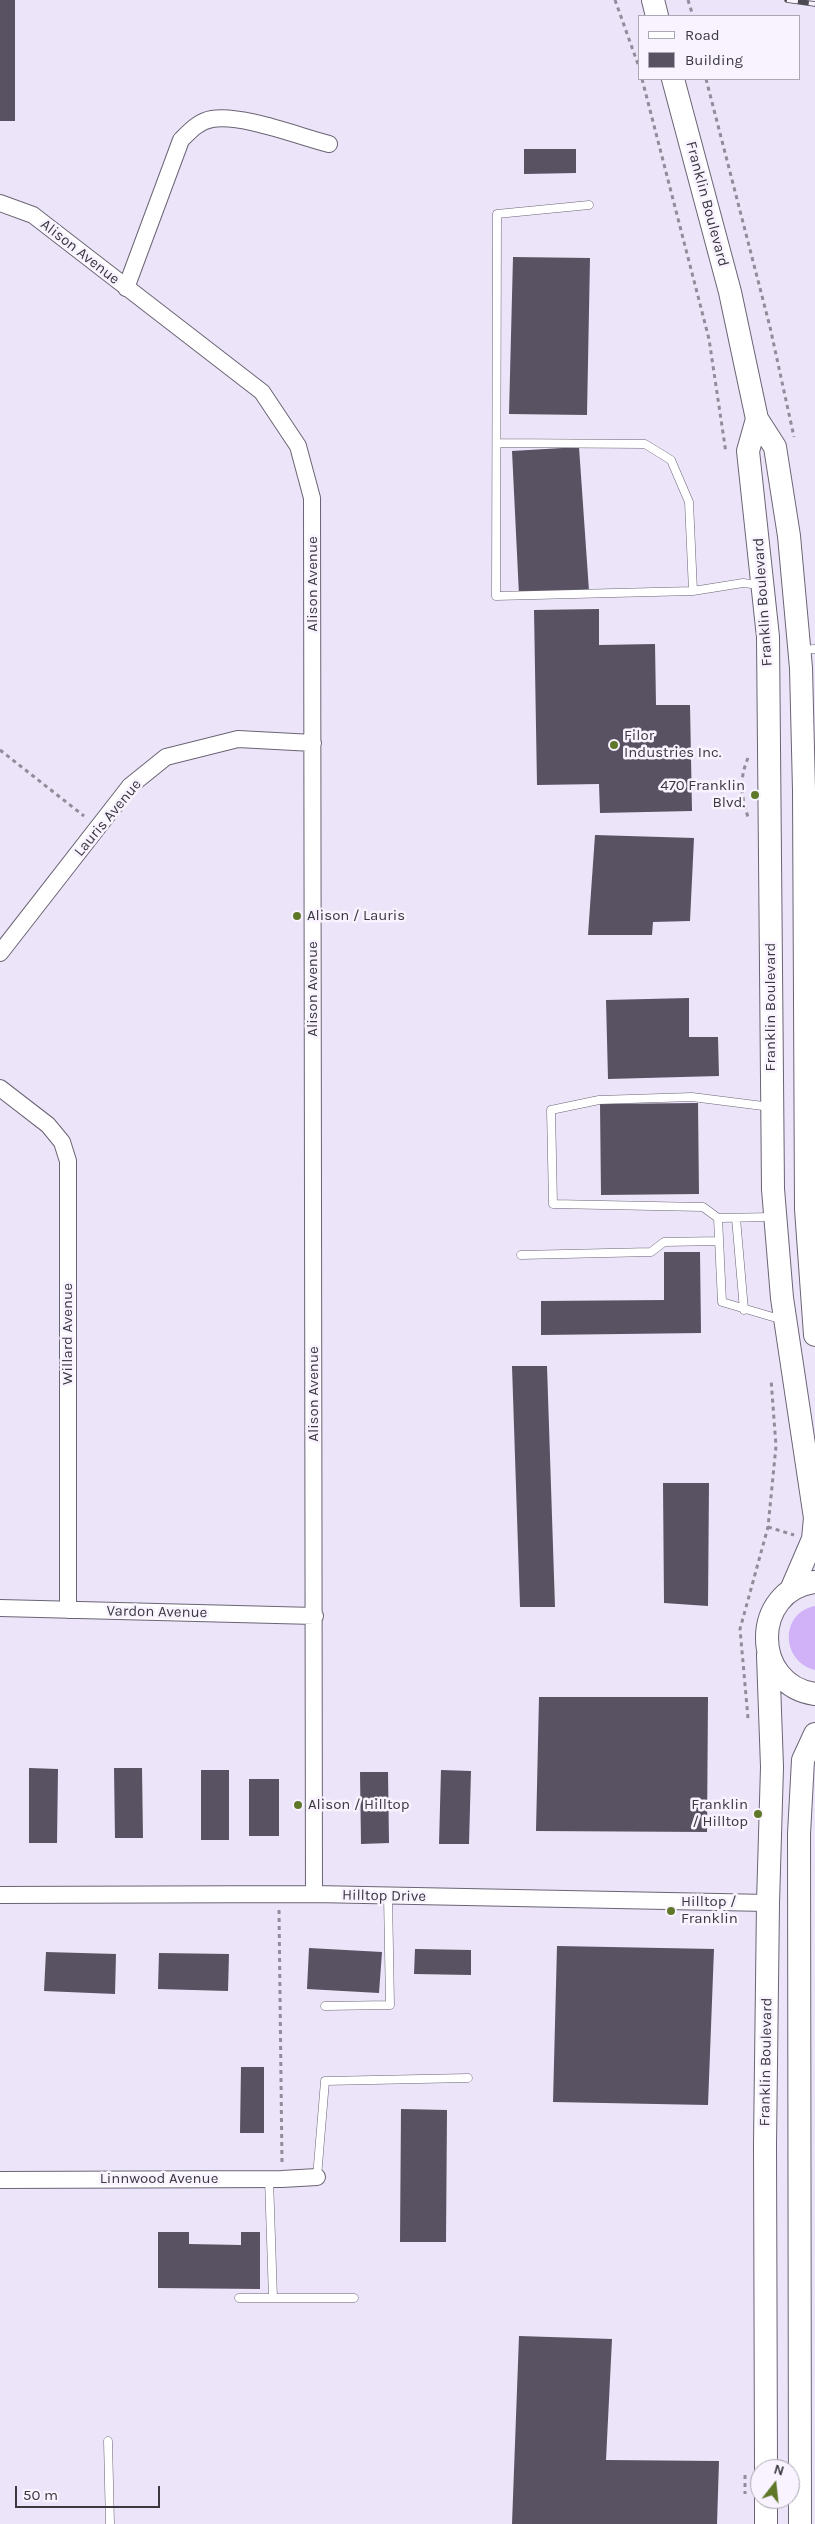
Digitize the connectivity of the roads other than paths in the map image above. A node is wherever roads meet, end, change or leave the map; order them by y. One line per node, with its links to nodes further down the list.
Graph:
1 (653, 0): 2 (main road)
2 (657, 15)
3 (672, 80): 8 (main road, Franklin Boulevard)
4 (329, 144): 7 (street)
5 (0, 203): 7 (street, Alison Avenue)
6 (589, 205): 9 (lane)
7 (126, 288): 13 (street, Alison Avenue)
8 (757, 419): 10 (main road, Franklin Boulevard); 12 (main road, Franklin Boulevard)
9 (497, 443): 11 (lane); 11 (lane)
10 (763, 585): 11 (lane); 18 (main road, Franklin Boulevard)
11 (693, 591)
12 (807, 650): 14 (main road, Franklin Boulevard)
13 (313, 743): 15 (street, Lauris Avenue); 31 (street, Alison Avenue)
14 (810, 887): 16 (main road, Franklin Boulevard)
15 (0, 953)
16 (810, 980): 26 (main road, Franklin Boulevard)
17 (0, 1088): 30 (street, Willard Avenue)
18 (771, 1107): 19 (main road, Franklin Boulevard); 20 (lane)
19 (775, 1217): 21 (lane); 25 (main road, Franklin Boulevard)
20 (718, 1218): 21 (lane); 22 (lane)
21 (736, 1218): 24 (lane)
22 (719, 1241): 23 (lane); 24 (lane)
23 (521, 1255)
24 (744, 1310): 25 (lane)
25 (785, 1321): 28 (main road, Franklin Boulevard)
26 (815, 1335)
27 (815, 1582): 28 (main road)
28 (791, 1590): 32 (main road, Franklin Boulevard)
29 (0, 1608): 30 (street, Vardon Avenue)
30 (68, 1610): 31 (street, Vardon Avenue)
31 (315, 1616): 35 (street, Alison Avenue)
32 (768, 1655): 33 (main road); 38 (main road, Franklin Boulevard)
33 (815, 1694)
34 (815, 1734): 47 (main road)
35 (314, 1894): 36 (street, Hilltop Drive); 37 (street, Hilltop Drive)
36 (0, 1896)
37 (388, 1896): 38 (street, Hilltop Drive); 39 (lane)
38 (768, 1903): 49 (main road, Franklin Boulevard)
39 (325, 2006)
40 (468, 2078): 41 (lane)
41 (317, 2177): 42 (street, Linnwood Avenue)
42 (276, 2179): 43 (street, Linnwood Avenue); 45 (lane)
43 (0, 2180)
44 (239, 2298): 45 (lane)
45 (273, 2298): 46 (lane)
46 (354, 2298)
47 (808, 2370): 53 (main road)
48 (108, 2441): 51 (lane)
49 (766, 2459)
50 (766, 2509): 52 (main road)
51 (110, 2524)
52 (766, 2524)
53 (800, 2524)

